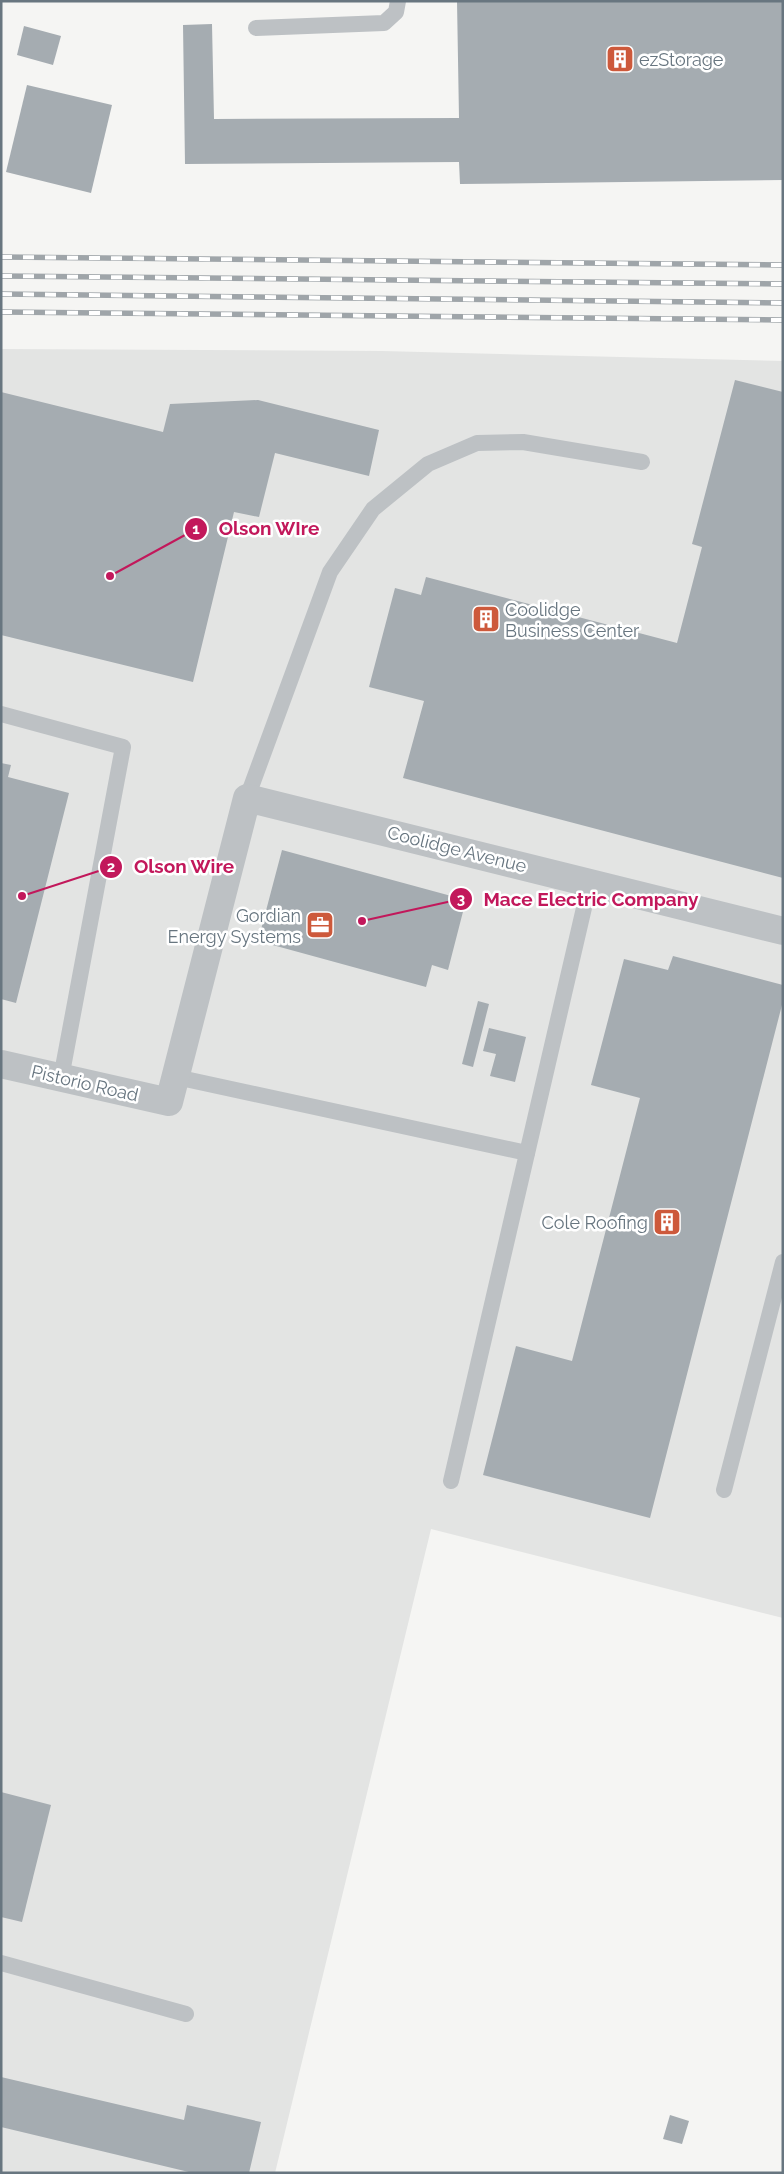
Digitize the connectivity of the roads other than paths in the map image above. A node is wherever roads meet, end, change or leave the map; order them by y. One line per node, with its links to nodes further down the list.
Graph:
1 (398, 1): 2 (lane)
2 (256, 28)
3 (642, 462): 5 (lane)
4 (1, 714): 9 (lane)
5 (247, 798): 6 (street, Coolidge Avenue); 10 (street)
6 (590, 882): 7 (street, Coolidge Avenue); 11 (lane)
7 (783, 931)
8 (1, 1064): 9 (street, Pistorio Road)
9 (61, 1078): 10 (street, Pistorio Road)
10 (172, 1089): 11 (lane)
11 (527, 1153): 13 (lane)
12 (783, 1262): 14 (lane)
13 (451, 1481)
14 (724, 1490)
15 (1, 1963): 16 (lane)
16 (186, 2014)

